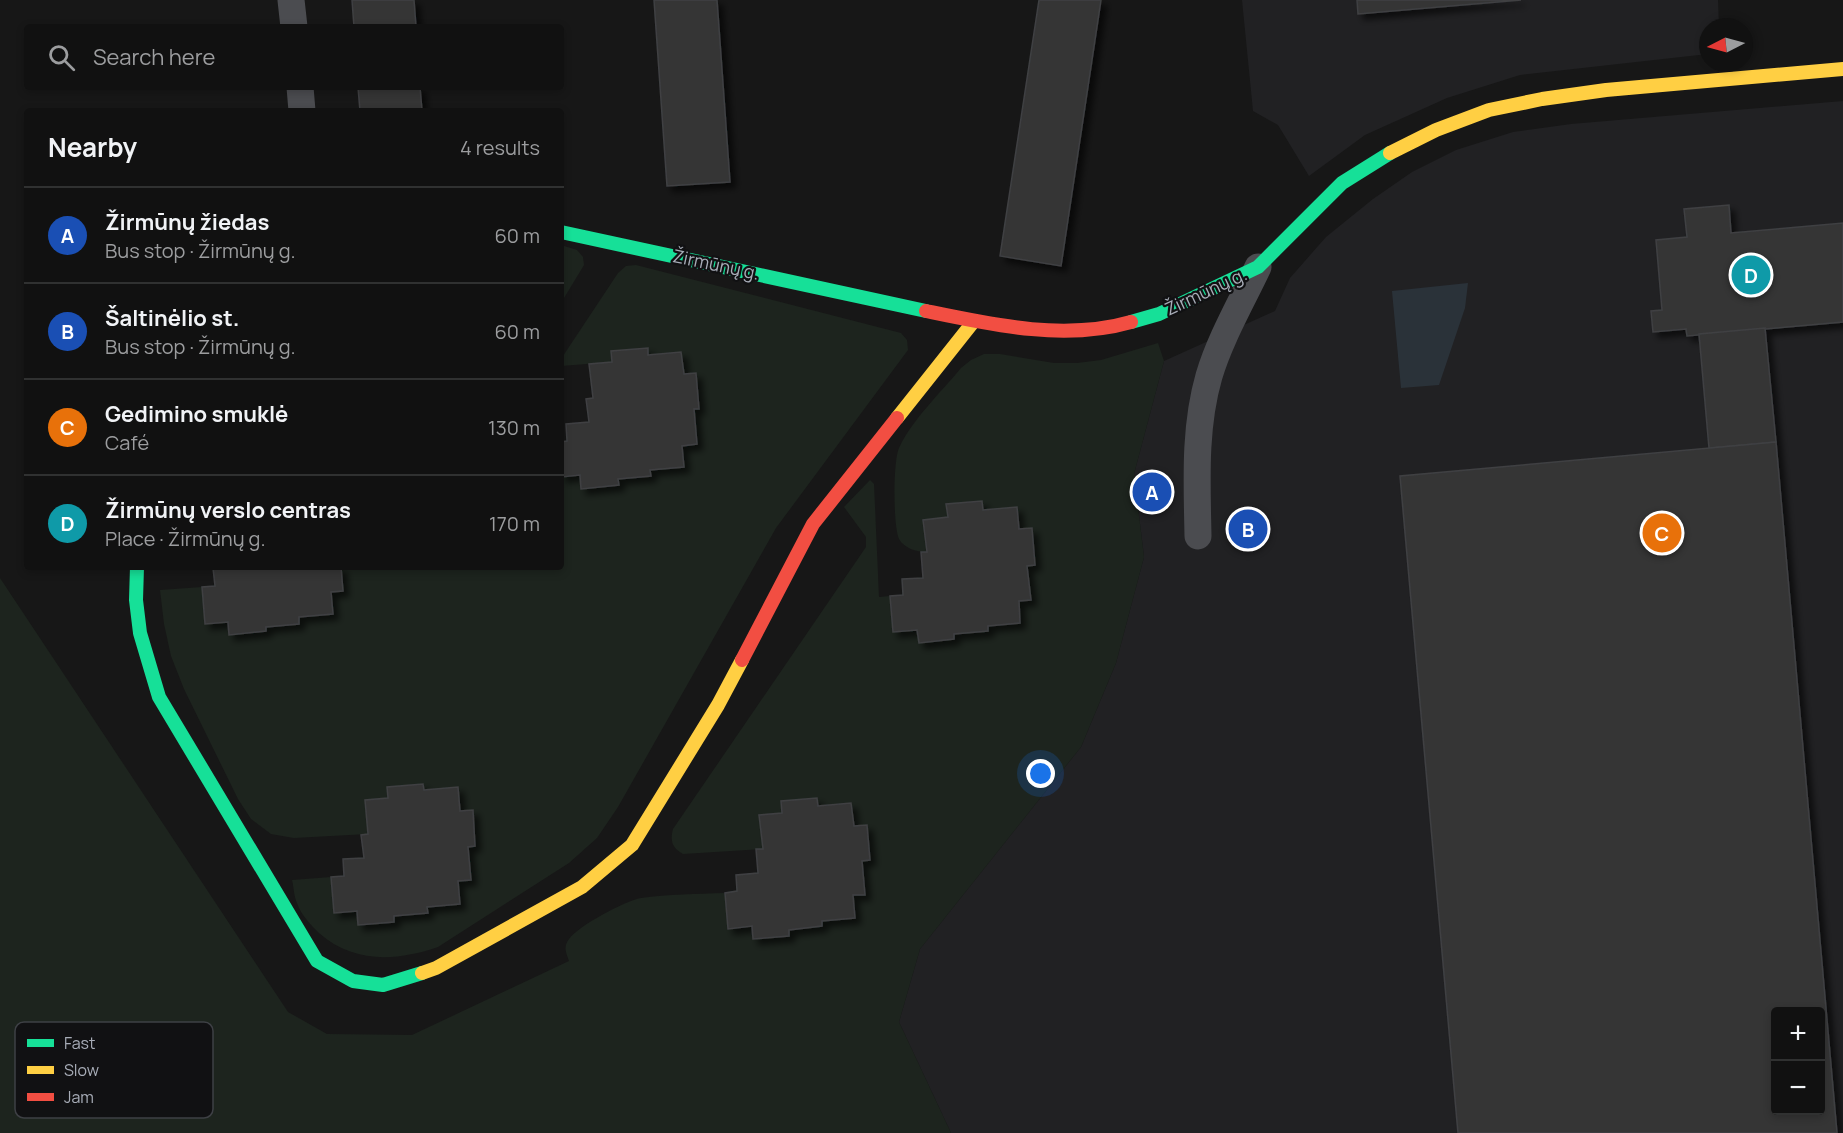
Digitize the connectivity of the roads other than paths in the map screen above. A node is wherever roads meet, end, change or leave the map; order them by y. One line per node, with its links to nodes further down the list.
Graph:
1 (291, 0): 2 (street)
2 (294, 24)
3 (1843, 69): 7 (street, Žirmūnų g.)
4 (300, 90): 5 (street)
5 (302, 108)
6 (564, 233): 8 (street, Žirmūnų g.)
7 (1257, 267): 8 (street, Žirmūnų g.); 9 (street)
8 (974, 321): 10 (street)
9 (1197, 536)
10 (137, 570)

